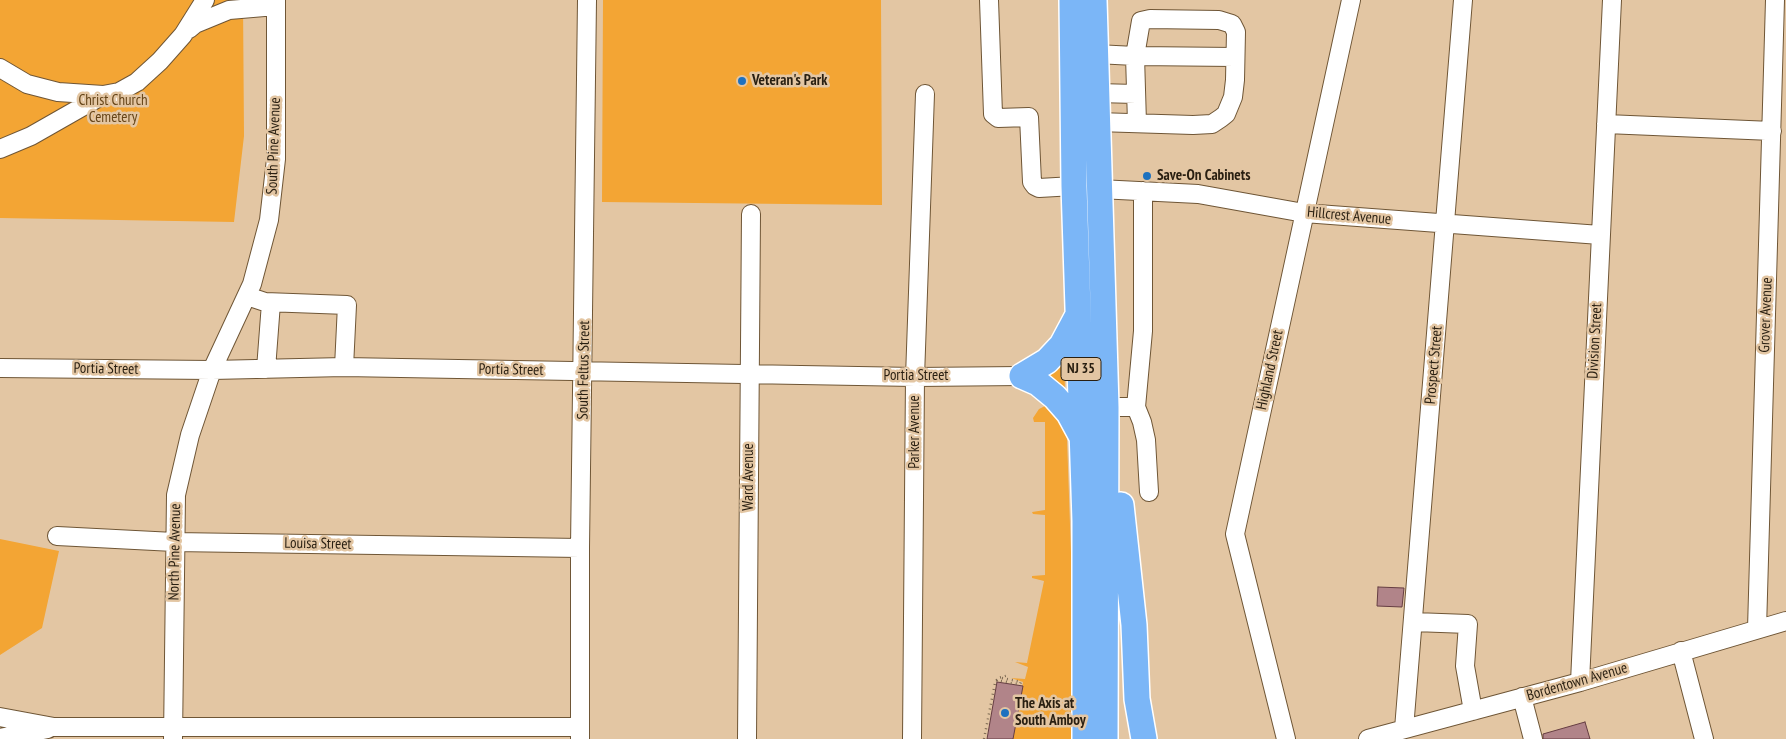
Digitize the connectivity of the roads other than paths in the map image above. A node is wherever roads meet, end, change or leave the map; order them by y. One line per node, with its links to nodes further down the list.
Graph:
1 (205, 0): 12 (street)
2 (587, 0): 41 (street, South Feltus Street)
3 (1072, 0): 27 (highway, NJ 35)
4 (1094, 0): 13 (highway, NJ 35)
5 (1351, 0): 30 (street, Highland Street)
6 (1463, 0): 32 (street, Prospect Street)
7 (1612, 0): 24 (street, Division Street)
8 (1775, 0): 20 (street, Grover Avenue)
9 (276, 3): 10 (street); 34 (street, South Pine Avenue)
10 (245, 4): 12 (street)
11 (989, 5): 27 (street)
12 (183, 34): 21 (street)
13 (1096, 54): 14 (street); 17 (highway, NJ 35)
14 (1136, 56): 15 (street); 15 (street); 19 (street)
15 (1235, 57): 23 (street)
16 (0, 68): 21 (street)
17 (1097, 93): 19 (street); 22 (highway, NJ 35)
18 (925, 94): 44 (street, Parker Avenue)
19 (1136, 94): 23 (street)
20 (1779, 95): 25 (street, Grover Avenue)
21 (103, 96): 26 (street)
22 (1097, 122): 23 (street); 28 (highway, NJ 35)
23 (1137, 124)
24 (1606, 124): 25 (street); 33 (street, Division Street)
25 (1772, 131): 54 (street, Grover Avenue)
26 (0, 149)
27 (1074, 186): 36 (highway, NJ 35)
28 (1099, 189): 29 (street, Hillcrest Avenue); 45 (highway, NJ 35)
29 (1143, 191): 30 (street, Hillcrest Avenue); 46 (street)
30 (1304, 213): 32 (street, Hillcrest Avenue); 70 (street, Highland Street)
31 (751, 214): 42 (street, Ward Avenue)
32 (1445, 223): 33 (street, Hillcrest Avenue); 53 (street, Prospect Street)
33 (1600, 235): 56 (street, Division Street)
34 (247, 296): 35 (street); 40 (street, South Pine Avenue)
35 (271, 302): 37 (street); 39 (street)
36 (1079, 312): 43 (highway); 47 (highway, NJ 35)
37 (344, 367): 39 (street, Portia Street); 41 (street, Portia Street)
38 (0, 368): 40 (street, Portia Street)
39 (266, 369): 40 (street, Portia Street)
40 (212, 370): 50 (street, North Pine Avenue)
41 (584, 372): 42 (street, Portia Street); 51 (street, South Feltus Street)
42 (749, 374): 44 (street, Portia Street); 65 (street, Ward Avenue)
43 (1022, 376): 44 (street, Portia Street); 47 (highway)
44 (915, 377): 66 (street, Parker Avenue)
45 (1106, 406): 46 (street); 68 (highway, NJ 35); 69 (highway)
46 (1136, 408): 48 (street)
47 (1082, 438): 67 (highway, NJ 35)
48 (1149, 492)
49 (57, 536): 50 (street, Louisa Street)
50 (174, 542): 51 (street, Louisa Street); 62 (street, North Pine Avenue)
51 (580, 548): 63 (street, South Feltus Street)
52 (1786, 621): 54 (street, Bordentown Avenue)
53 (1414, 622): 58 (street); 61 (street, Prospect Street)
54 (1757, 629): 55 (street, Bordentown Avenue)
55 (1681, 651): 56 (street, Bordentown Avenue); 73 (street)
56 (1580, 682): 57 (street, Bordentown Avenue)
57 (1522, 697): 58 (street, Bordentown Avenue); 72 (street)
58 (1473, 711): 61 (street, Bordentown Avenue)
59 (0, 717): 60 (street)
60 (54, 727): 62 (street); 64 (street)
61 (1404, 729): 71 (street, Bordentown Avenue)
62 (173, 733): 63 (street)
63 (580, 733)
64 (0, 738)
65 (747, 739)
66 (912, 739)
67 (1085, 739)
68 (1105, 739)
69 (1144, 739)
70 (1286, 739)
71 (1368, 739)
72 (1533, 739)
73 (1704, 739)

